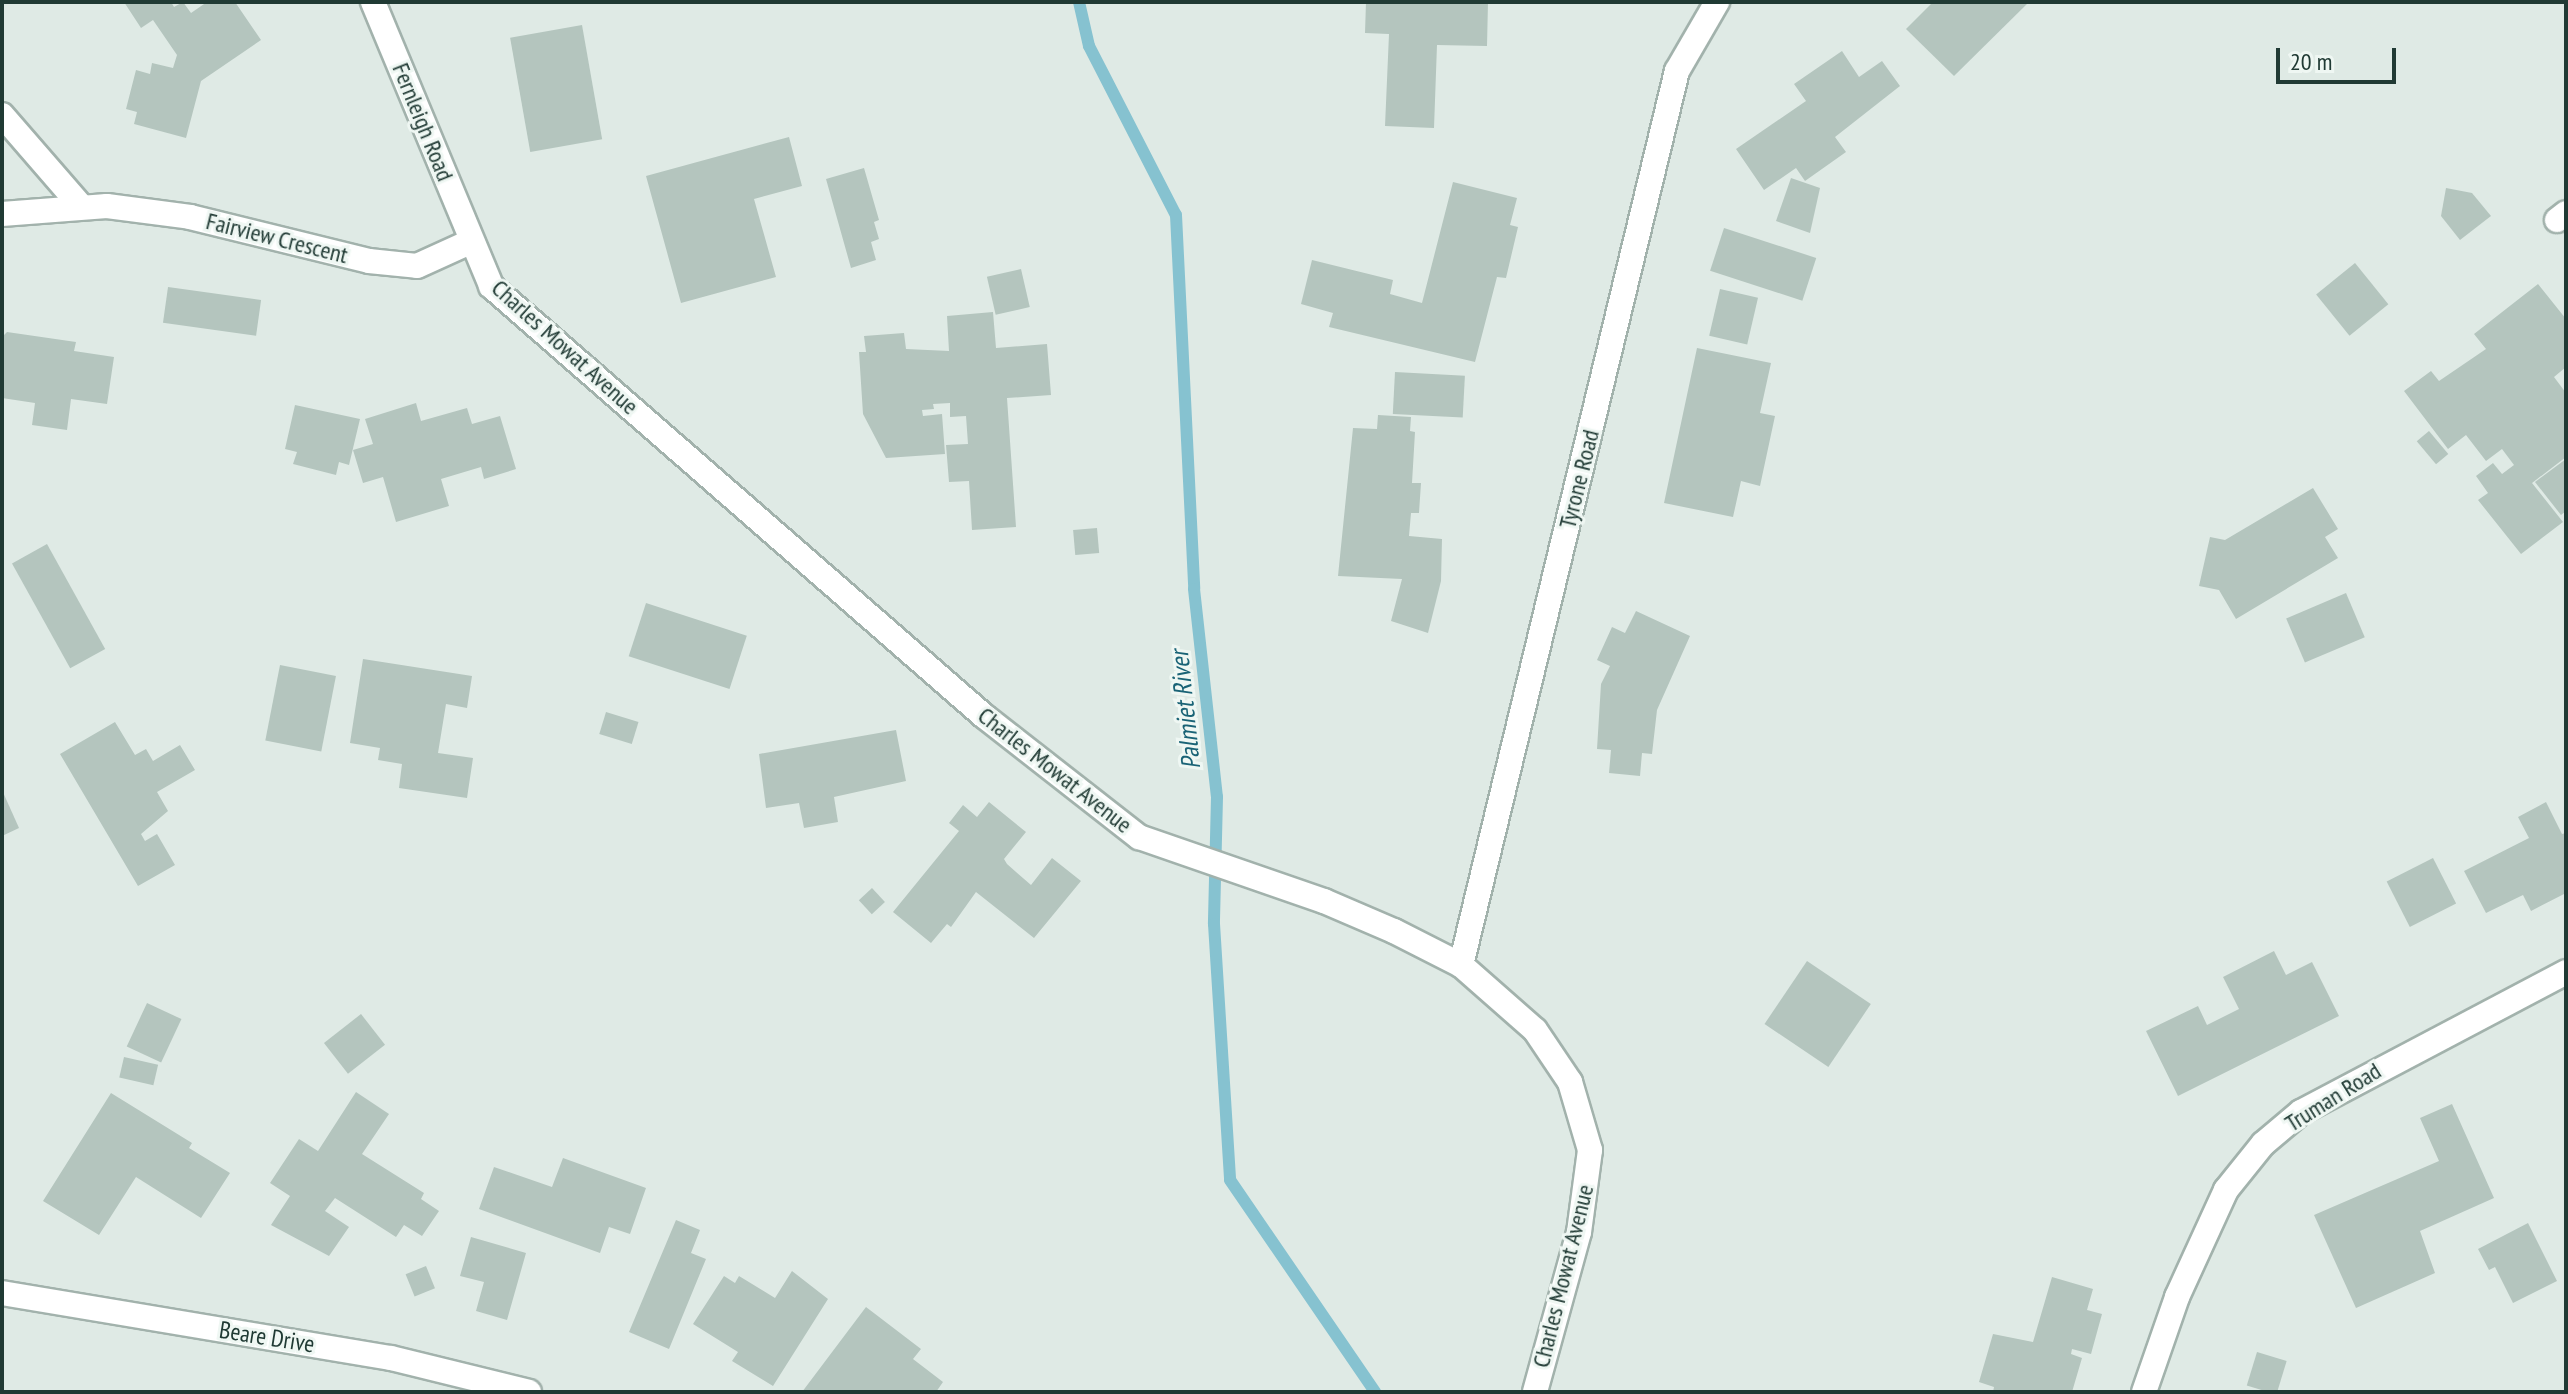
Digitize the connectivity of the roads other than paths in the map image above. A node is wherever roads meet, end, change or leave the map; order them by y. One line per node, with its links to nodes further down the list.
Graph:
1 (373, 2): 6 (street, Fernleigh Road)
2 (1717, 2): 7 (street, Tyrone Road)
3 (2, 115): 4 (street)
4 (79, 204): 5 (street, Fairview Crescent); 6 (street, Fairview Crescent)
5 (2, 214)
6 (470, 242): 7 (street, Charles Mowat Avenue)
7 (1461, 965): 11 (street, Charles Mowat Avenue)
8 (2566, 972): 12 (street, Truman Road)
9 (2, 1293): 10 (street, Beare Drive)
10 (529, 1392)
11 (1535, 1392)
12 (2144, 1392)

